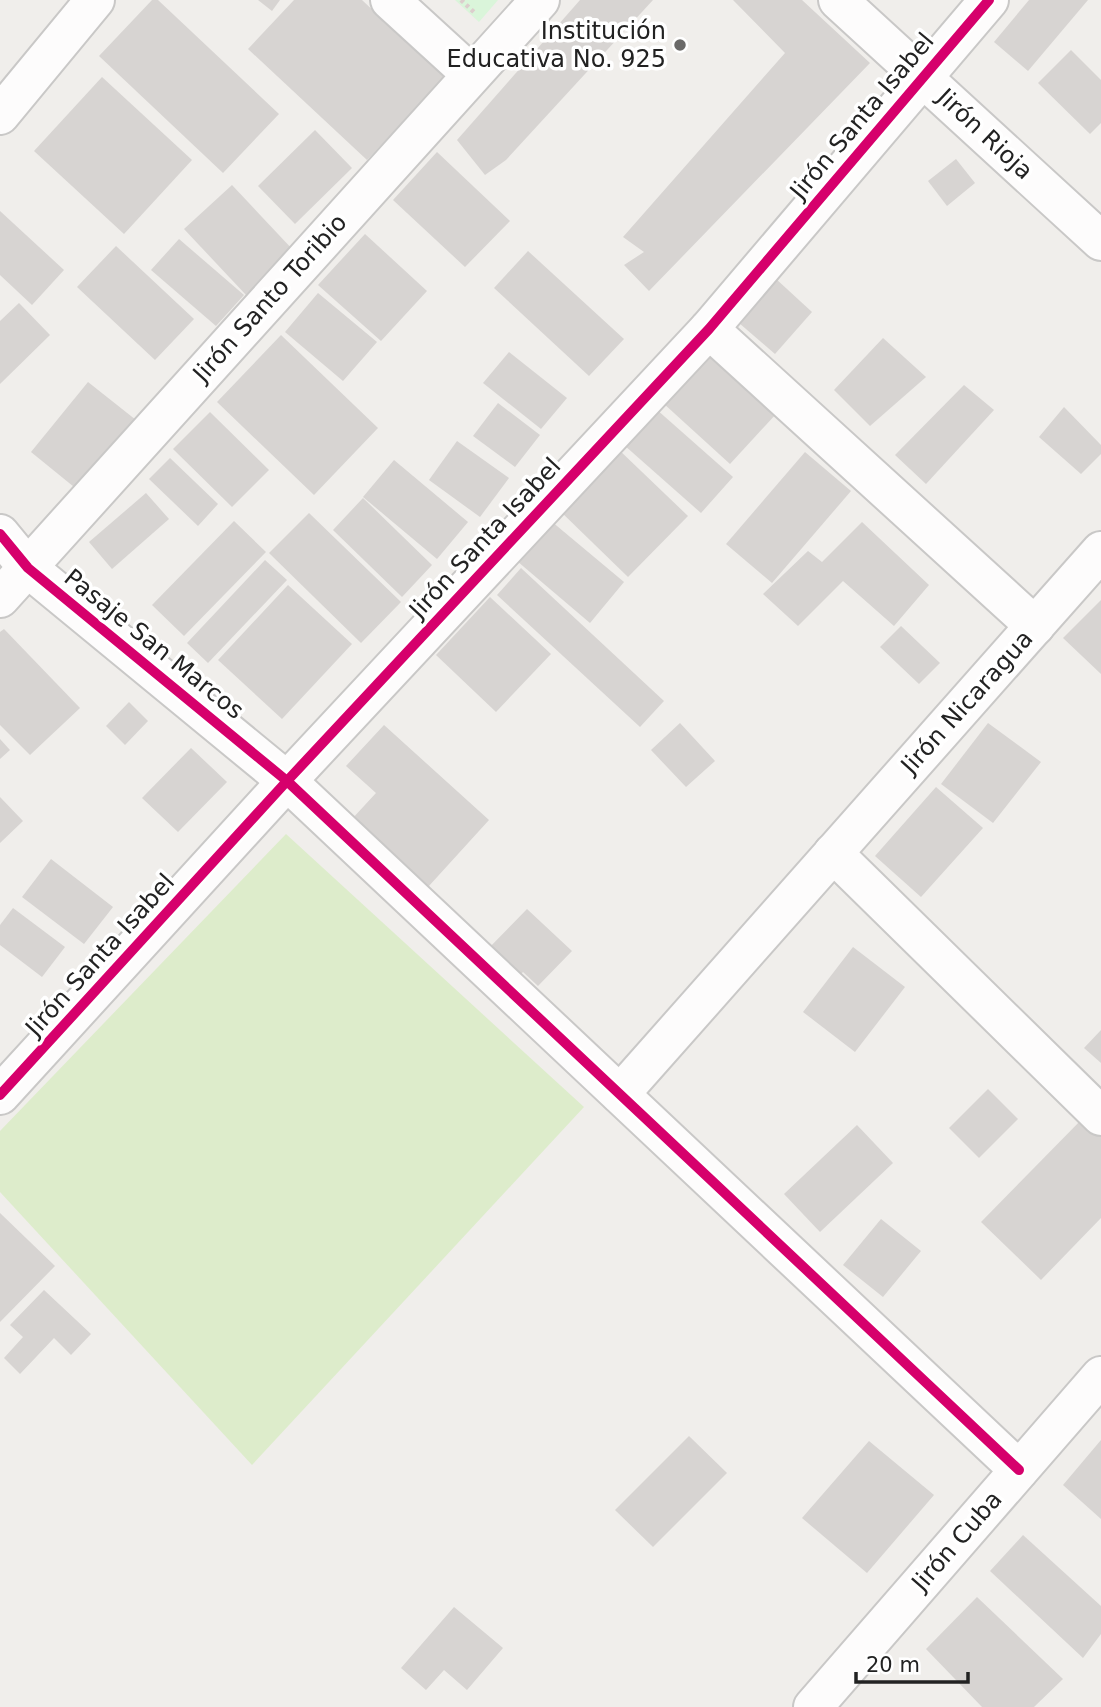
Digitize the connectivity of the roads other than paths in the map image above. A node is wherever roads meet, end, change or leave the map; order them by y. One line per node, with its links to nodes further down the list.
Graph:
1 (95, 0): 8 (street)
2 (390, 0): 6 (street)
3 (540, 0): 6 (street, Jirón Santo Toribio)
4 (838, 0): 7 (street, Jirón Rioja)
5 (989, 0): 7 (street, Jirón Santa Isabel)
6 (471, 74): 13 (street, Jirón Santo Toribio)
7 (923, 77): 9 (street, Jirón Rioja); 10 (street, Jirón Santa Isabel)
8 (0, 115)
9 (1101, 241)
10 (709, 329): 15 (street); 16 (street, Jirón Santa Isabel)
11 (0, 534): 13 (street, Pasaje San Marcos)
12 (1101, 551): 15 (street, Jirón Nicaragua)
13 (28, 568): 14 (street, Jirón Santo Toribio); 16 (street, Pasaje San Marcos)
14 (0, 598)
15 (1035, 626): 17 (street, Jirón Nicaragua)
16 (287, 781): 18 (street, Pasaje San Marcos); 19 (street, Jirón Santa Isabel)
17 (833, 853): 18 (street, Jirón Nicaragua); 20 (street)
18 (620, 1094): 22 (street, Pasaje San Marcos)
19 (0, 1095)
20 (1101, 1116)
21 (1101, 1376): 22 (street, Jirón Cuba)
22 (1018, 1470): 23 (street, Jirón Cuba)
23 (813, 1707)

